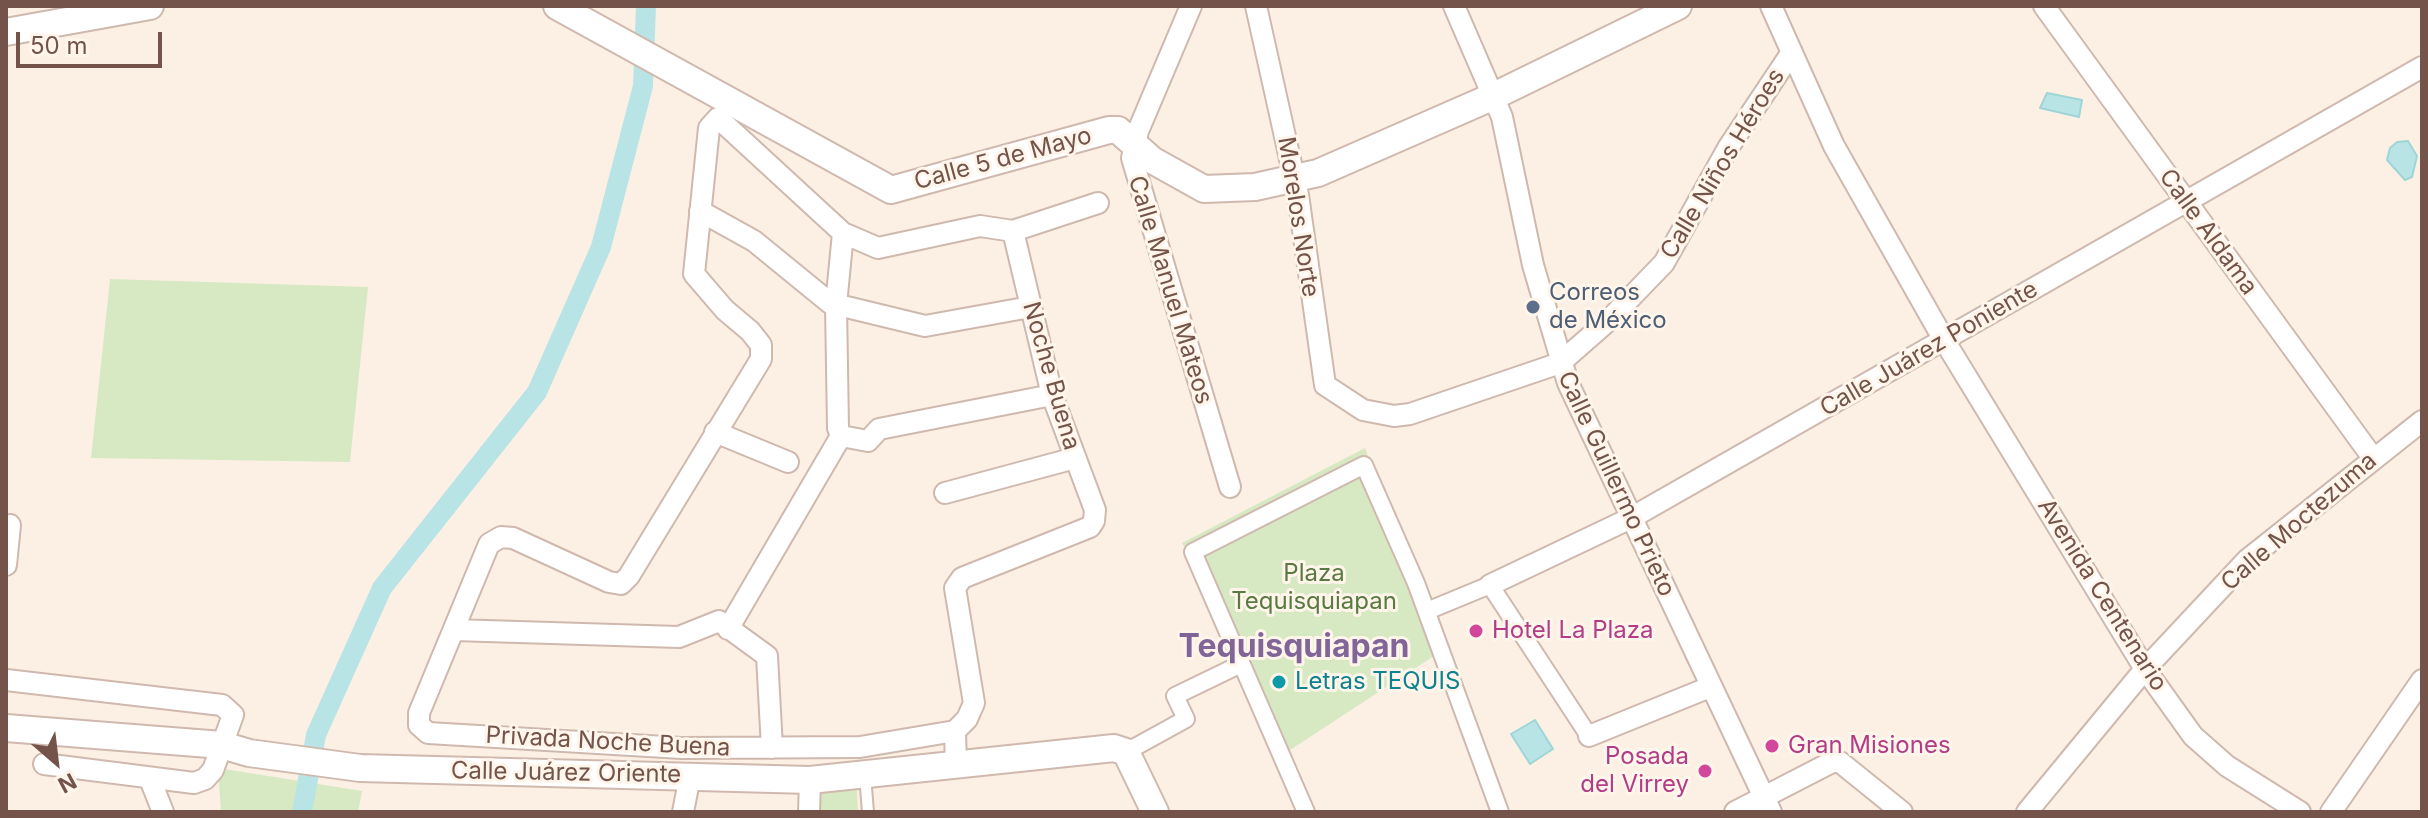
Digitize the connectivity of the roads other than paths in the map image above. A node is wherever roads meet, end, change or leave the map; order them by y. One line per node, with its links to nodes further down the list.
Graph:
1 (150, 6): 9 (street)
2 (1191, 6): 13 (street, Calle Manuel Mateos)
3 (1256, 6): 14 (street, Morelos Norte)
4 (1454, 6): 12 (street, Calle Guillermo Prieto)
5 (1678, 6): 12 (street, Calle 5 de Mayo)
6 (1771, 6): 10 (street, Avenida Centenario)
7 (2044, 6): 16 (street, Calle Aldama)
8 (564, 9): 13 (street, Calle 5 de Mayo)
9 (6, 32)
10 (1792, 52): 22 (street, Avenida Centenario); 23 (street, Calle Niños Héroes)
11 (2422, 67): 16 (street, Calle Juárez Poniente)
12 (1494, 96): 14 (street, Calle 5 de Mayo); 23 (street, Calle Guillermo Prieto)
13 (1135, 144): 14 (street, Calle 5 de Mayo); 32 (street, Calle Manuel Mateos)
14 (1294, 178): 25 (street, Morelos Norte)
15 (1098, 203): 18 (street)
16 (2186, 203): 22 (street, Calle Juárez Poniente); 30 (street, Calle Aldama)
17 (700, 211): 19 (street, Privada Noche Buena); 20 (street); 27 (street, Privada Noche Buena)
18 (1013, 231): 19 (street); 21 (street, Noche Buena)
19 (843, 233): 20 (street)
20 (836, 305): 21 (street); 28 (street)
21 (1030, 307): 24 (street, Noche Buena)
22 (1944, 340): 34 (street, Calle Juárez Poniente); 42 (street, Avenida Centenario)
23 (1560, 363): 25 (street, Calle Niños Héroes); 34 (street, Calle Guillermo Prieto)
24 (1052, 395): 28 (street); 29 (street, Noche Buena)
25 (1363, 410)
26 (2422, 421): 30 (street, Calle Moctezuma)
27 (715, 432): 31 (street); 40 (street, Privada Noche Buena)
28 (841, 436): 39 (street)
29 (1075, 458): 33 (street); 47 (street, Noche Buena)
30 (2373, 458): 42 (street, Calle Moctezuma)
31 (788, 462)
32 (1230, 487)
33 (945, 493)
34 (1631, 518): 37 (street, Calle Juárez Poniente); 45 (street, Calle Guillermo Prieto)
35 (10, 525): 36 (street)
36 (6, 565)
37 (1490, 585): 38 (street, Calle Juárez Poniente); 48 (street)
38 (1427, 611): 41 (street); 65 (street)
39 (724, 625): 40 (street); 50 (street)
40 (454, 630): 50 (street, Privada Noche Buena)
41 (1241, 664): 51 (street); 64 (street)
42 (2145, 669): 68 (street, Calle Moctezuma); 69 (street, Avenida Centenario)
43 (6, 680): 49 (street)
44 (2422, 680): 70 (street)
45 (1710, 687): 48 (street); 58 (street, Calle Guillermo Prieto)
46 (6, 728): 49 (street, Calle Juárez Oriente)
47 (955, 731): 50 (street, Privada Noche Buena); 53 (street, Noche Buena)
48 (1589, 736)
49 (222, 745): 55 (street, Calle Juárez Oriente); 56 (street)
50 (772, 748)
51 (1126, 752): 53 (street, Calle Juárez Oriente); 63 (street)
52 (44, 764): 56 (street)
53 (956, 767): 54 (street, Calle Juárez Oriente)
54 (865, 775): 57 (street, Calle Juárez Oriente); 62 (lane)
55 (690, 776): 57 (street, Calle Juárez Oriente); 60 (street)
56 (150, 779): 59 (street)
57 (810, 780): 61 (street)
58 (1767, 804): 66 (street); 67 (street)
59 (163, 812)
60 (683, 812)
61 (809, 812)
62 (868, 812)
63 (1155, 812)
64 (1306, 812)
65 (1500, 812)
66 (1735, 812)
67 (1902, 812)
68 (2027, 812)
69 (2300, 812)
70 (2331, 812)

